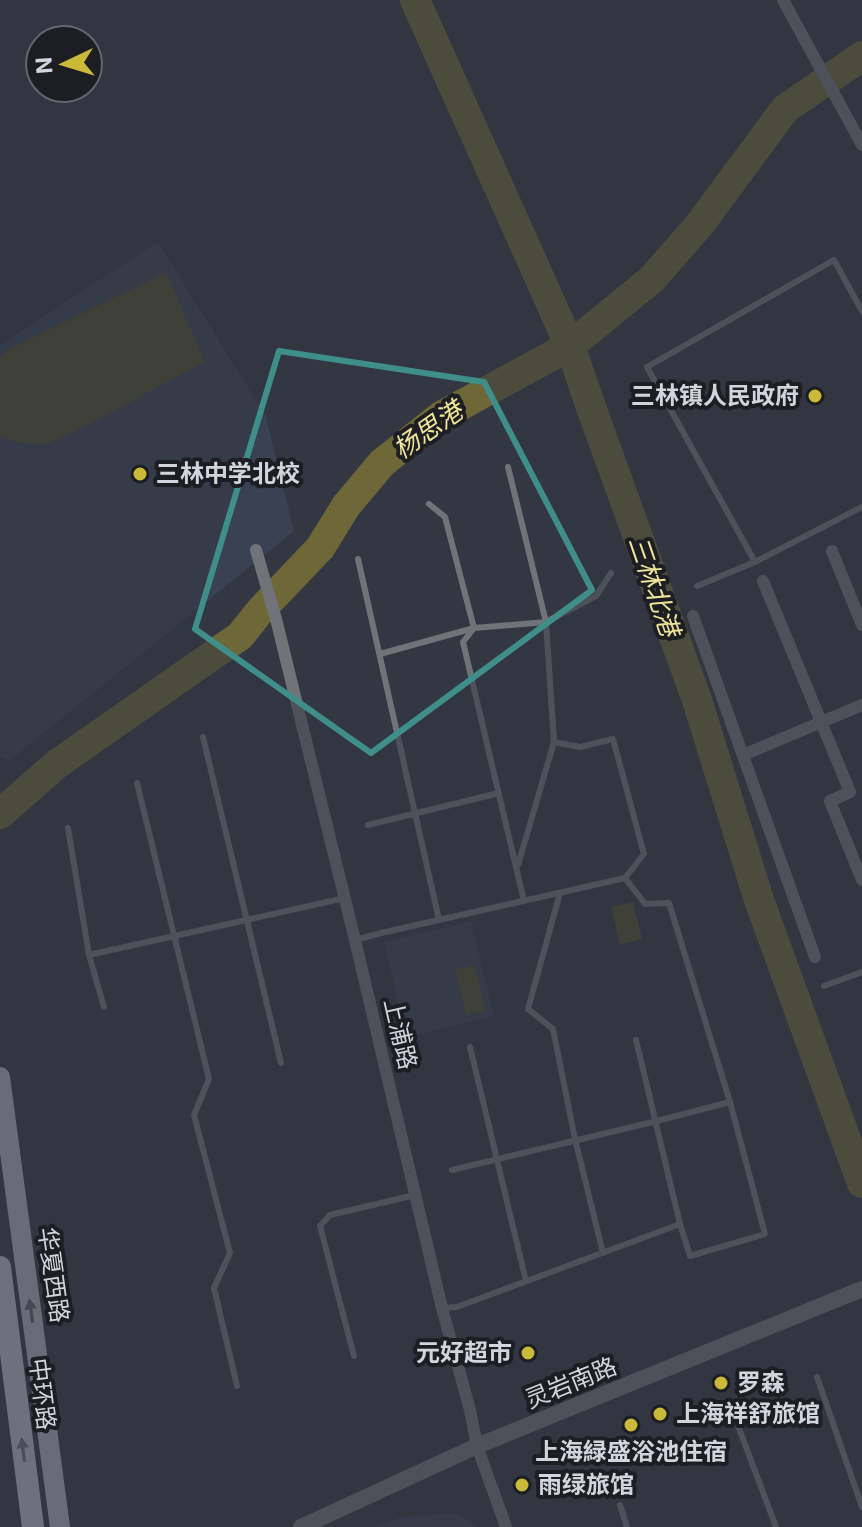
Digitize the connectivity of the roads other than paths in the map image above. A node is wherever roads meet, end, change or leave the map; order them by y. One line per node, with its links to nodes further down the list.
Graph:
1 (783, 0): 2 (street)
2 (862, 145)
3 (862, 311): 10 (lane)
4 (508, 467): 16 (lane)
5 (429, 504): 18 (lane)
6 (862, 507): 10 (lane)
7 (256, 550): 34 (street, 上浦路)
8 (832, 551): 14 (street)
9 (358, 559): 19 (lane)
10 (755, 562): 13 (lane)
11 (611, 573): 16 (lane)
12 (763, 581): 21 (street)
13 (697, 586)
14 (858, 604): 17 (street)
15 (693, 616): 24 (street)
16 (546, 622): 18 (lane); 23 (lane)
17 (862, 625)
18 (474, 628): 19 (lane); 26 (lane)
19 (380, 654): 27 (lane)
20 (862, 705): 21 (street)
21 (822, 722): 24 (street); 32 (street)
22 (203, 737): 36 (lane)
23 (554, 742): 30 (lane); 31 (lane)
24 (743, 755): 41 (street)
25 (137, 783): 38 (lane)
26 (499, 793): 27 (lane); 30 (lane)
27 (416, 814): 28 (lane); 37 (lane)
28 (368, 825)
29 (68, 828): 40 (lane)
30 (517, 868): 35 (lane)
31 (625, 878): 33 (lane); 49 (lane)
32 (862, 880)
33 (560, 893): 35 (lane); 51 (lane)
34 (345, 898): 36 (lane); 39 (street, 上浦路)
35 (524, 901): 37 (lane)
36 (245, 920): 38 (lane); 47 (lane)
37 (439, 920): 39 (lane)
38 (175, 936): 40 (lane); 63 (lane)
39 (355, 940): 54 (street, 上浦路)
40 (89, 955): 44 (lane)
41 (815, 957)
42 (862, 972): 43 (lane)
43 (824, 986)
44 (104, 1007)
45 (636, 1040): 50 (lane)
46 (470, 1047): 52 (lane)
47 (281, 1063)
48 (0, 1077): 69 (main road, 华夏西路, one-way to 48)
49 (730, 1102): 50 (lane); 55 (lane)
50 (657, 1121): 51 (lane); 55 (lane)
51 (575, 1139): 52 (lane); 56 (lane)
52 (496, 1158): 53 (lane); 58 (lane)
53 (452, 1170)
54 (415, 1195): 60 (street, 上浦路); 61 (lane)
55 (680, 1224): 56 (lane)
56 (603, 1253): 58 (lane)
57 (0, 1267): 68 (highway, 中环路, one-way to 57)
58 (526, 1281): 60 (lane)
59 (862, 1289): 65 (street, 灵岩南路)
60 (442, 1308): 65 (street, 上浦路)
61 (354, 1356)
62 (817, 1377): 67 (lane)
63 (237, 1386)
64 (734, 1415): 73 (lane)
65 (477, 1446): 70 (street, 灵岩南路); 71 (street, 上浦路)
66 (620, 1505): 72 (lane)
67 (862, 1507)
68 (33, 1527)
69 (60, 1527)
70 (301, 1527)
71 (506, 1527)
72 (627, 1527)
73 (776, 1527)

